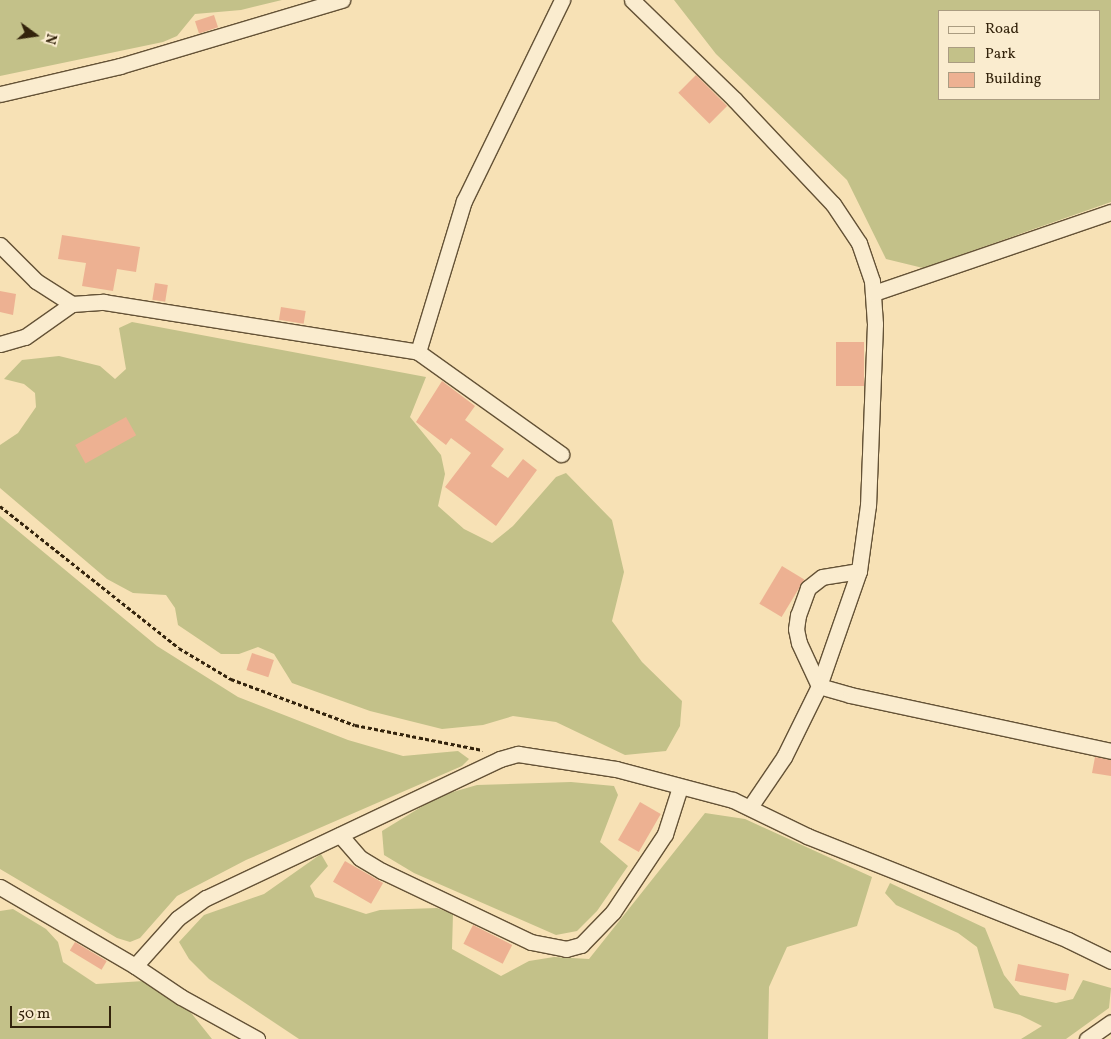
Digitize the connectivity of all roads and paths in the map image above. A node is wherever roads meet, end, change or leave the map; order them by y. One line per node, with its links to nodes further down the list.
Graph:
1 (342, 0): 4 (lane)
2 (562, 0): 10 (lane)
3 (632, 0): 7 (lane)
4 (0, 94)
5 (1111, 212): 7 (lane)
6 (0, 245): 8 (lane)
7 (874, 293): 13 (lane)
8 (72, 304): 9 (lane); 10 (lane)
9 (0, 344)
10 (418, 352): 11 (lane)
11 (561, 454)
12 (0, 506): 16 (path)
13 (859, 571): 14 (lane); 14 (lane)
14 (820, 686): 15 (lane); 18 (lane)
15 (1111, 752)
16 (500, 759): 17 (lane); 19 (lane)
17 (680, 786): 18 (lane); 19 (lane)
18 (750, 807): 21 (lane)
19 (340, 836): 22 (lane)
20 (0, 887): 22 (lane)
21 (1111, 961)
22 (135, 966): 24 (lane)
23 (1111, 1022): 25 (lane)
24 (257, 1039)
25 (1087, 1039)

